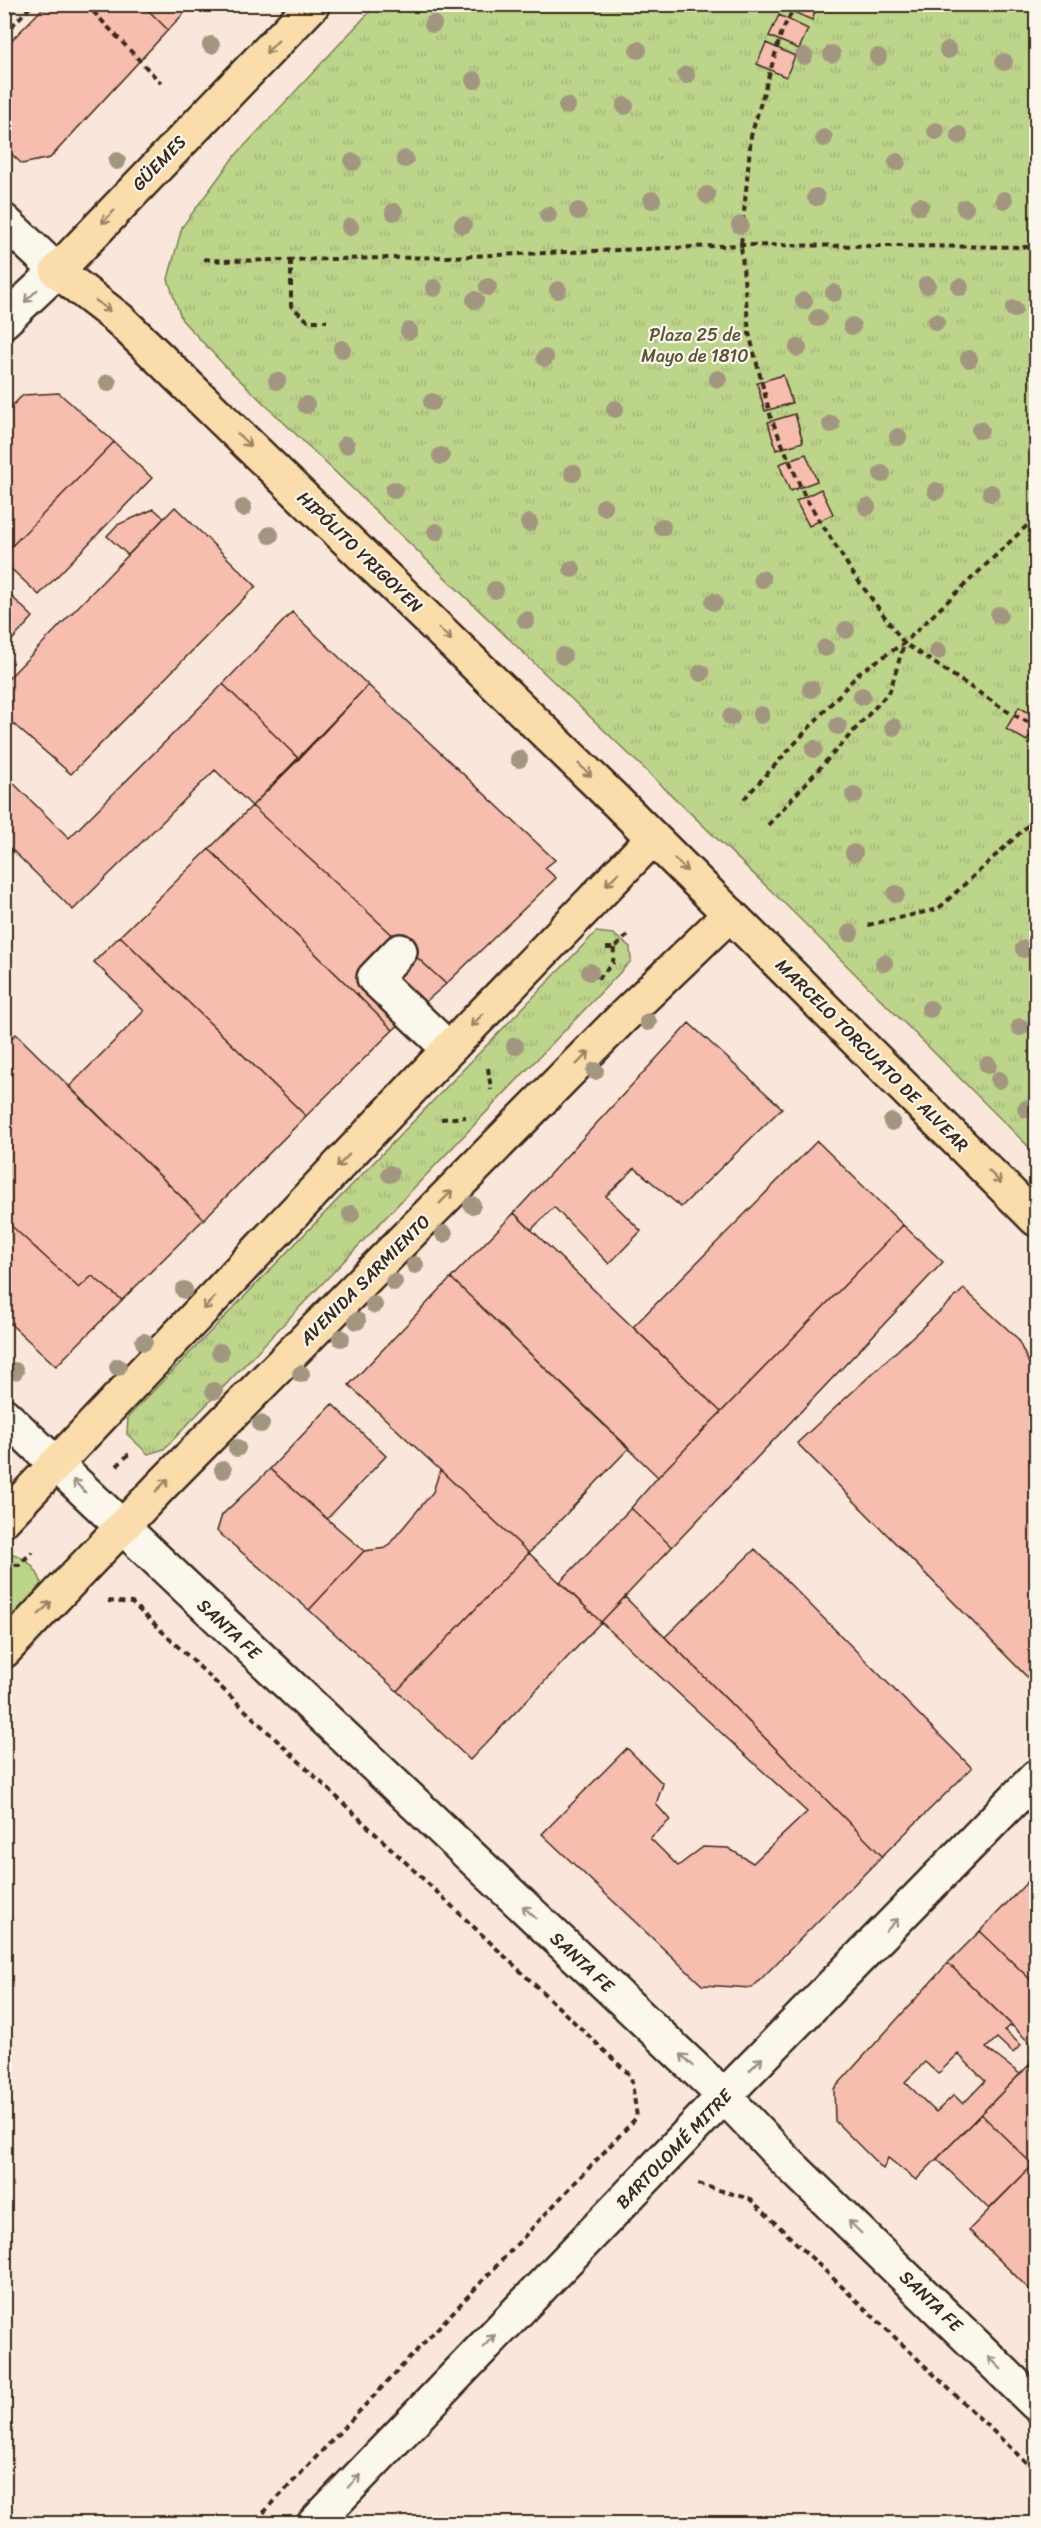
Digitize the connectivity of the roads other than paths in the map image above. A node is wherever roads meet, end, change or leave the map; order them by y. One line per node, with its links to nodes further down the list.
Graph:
1 (313, 4): 3 (main road, GÜEMES, one-way to 3)
2 (4, 221): 3 (street, HIPÓLITO YRIGOYEN)
3 (57, 271): 4 (street, GÜEMES, one-way to 4); 5 (main road, HIPÓLITO YRIGOYEN, one-way to 5)
4 (4, 321)
5 (653, 838): 6 (main road, HIPÓLITO YRIGOYEN, one-way to 6); 8 (main road, one-way to 8)
6 (719, 903): 9 (main road, MARCELO TORCUATO DE ALVEAR, one-way to 9); 13 (main road, AVENIDA SARMIENTO, one-way to 6)
7 (400, 951): 8 (street)
8 (449, 1049): 11 (main road, one-way to 11)
9 (1036, 1219)
10 (4, 1415): 11 (street, SANTA FE)
11 (57, 1464): 12 (main road); 13 (street, SANTA FE, one-way to 11)
12 (4, 1519)
13 (121, 1527): 14 (main road, AVENIDA SARMIENTO, one-way to 13); 16 (street, SANTA FE, one-way to 13)
14 (4, 1651)
15 (1036, 1777): 16 (street, BARTOLOMÉ MITRE, one-way to 15)
16 (724, 2096): 17 (street, SANTA FE, one-way to 16); 18 (street, BARTOLOMÉ MITRE, one-way to 16)
17 (1036, 2404)
18 (314, 2523)

